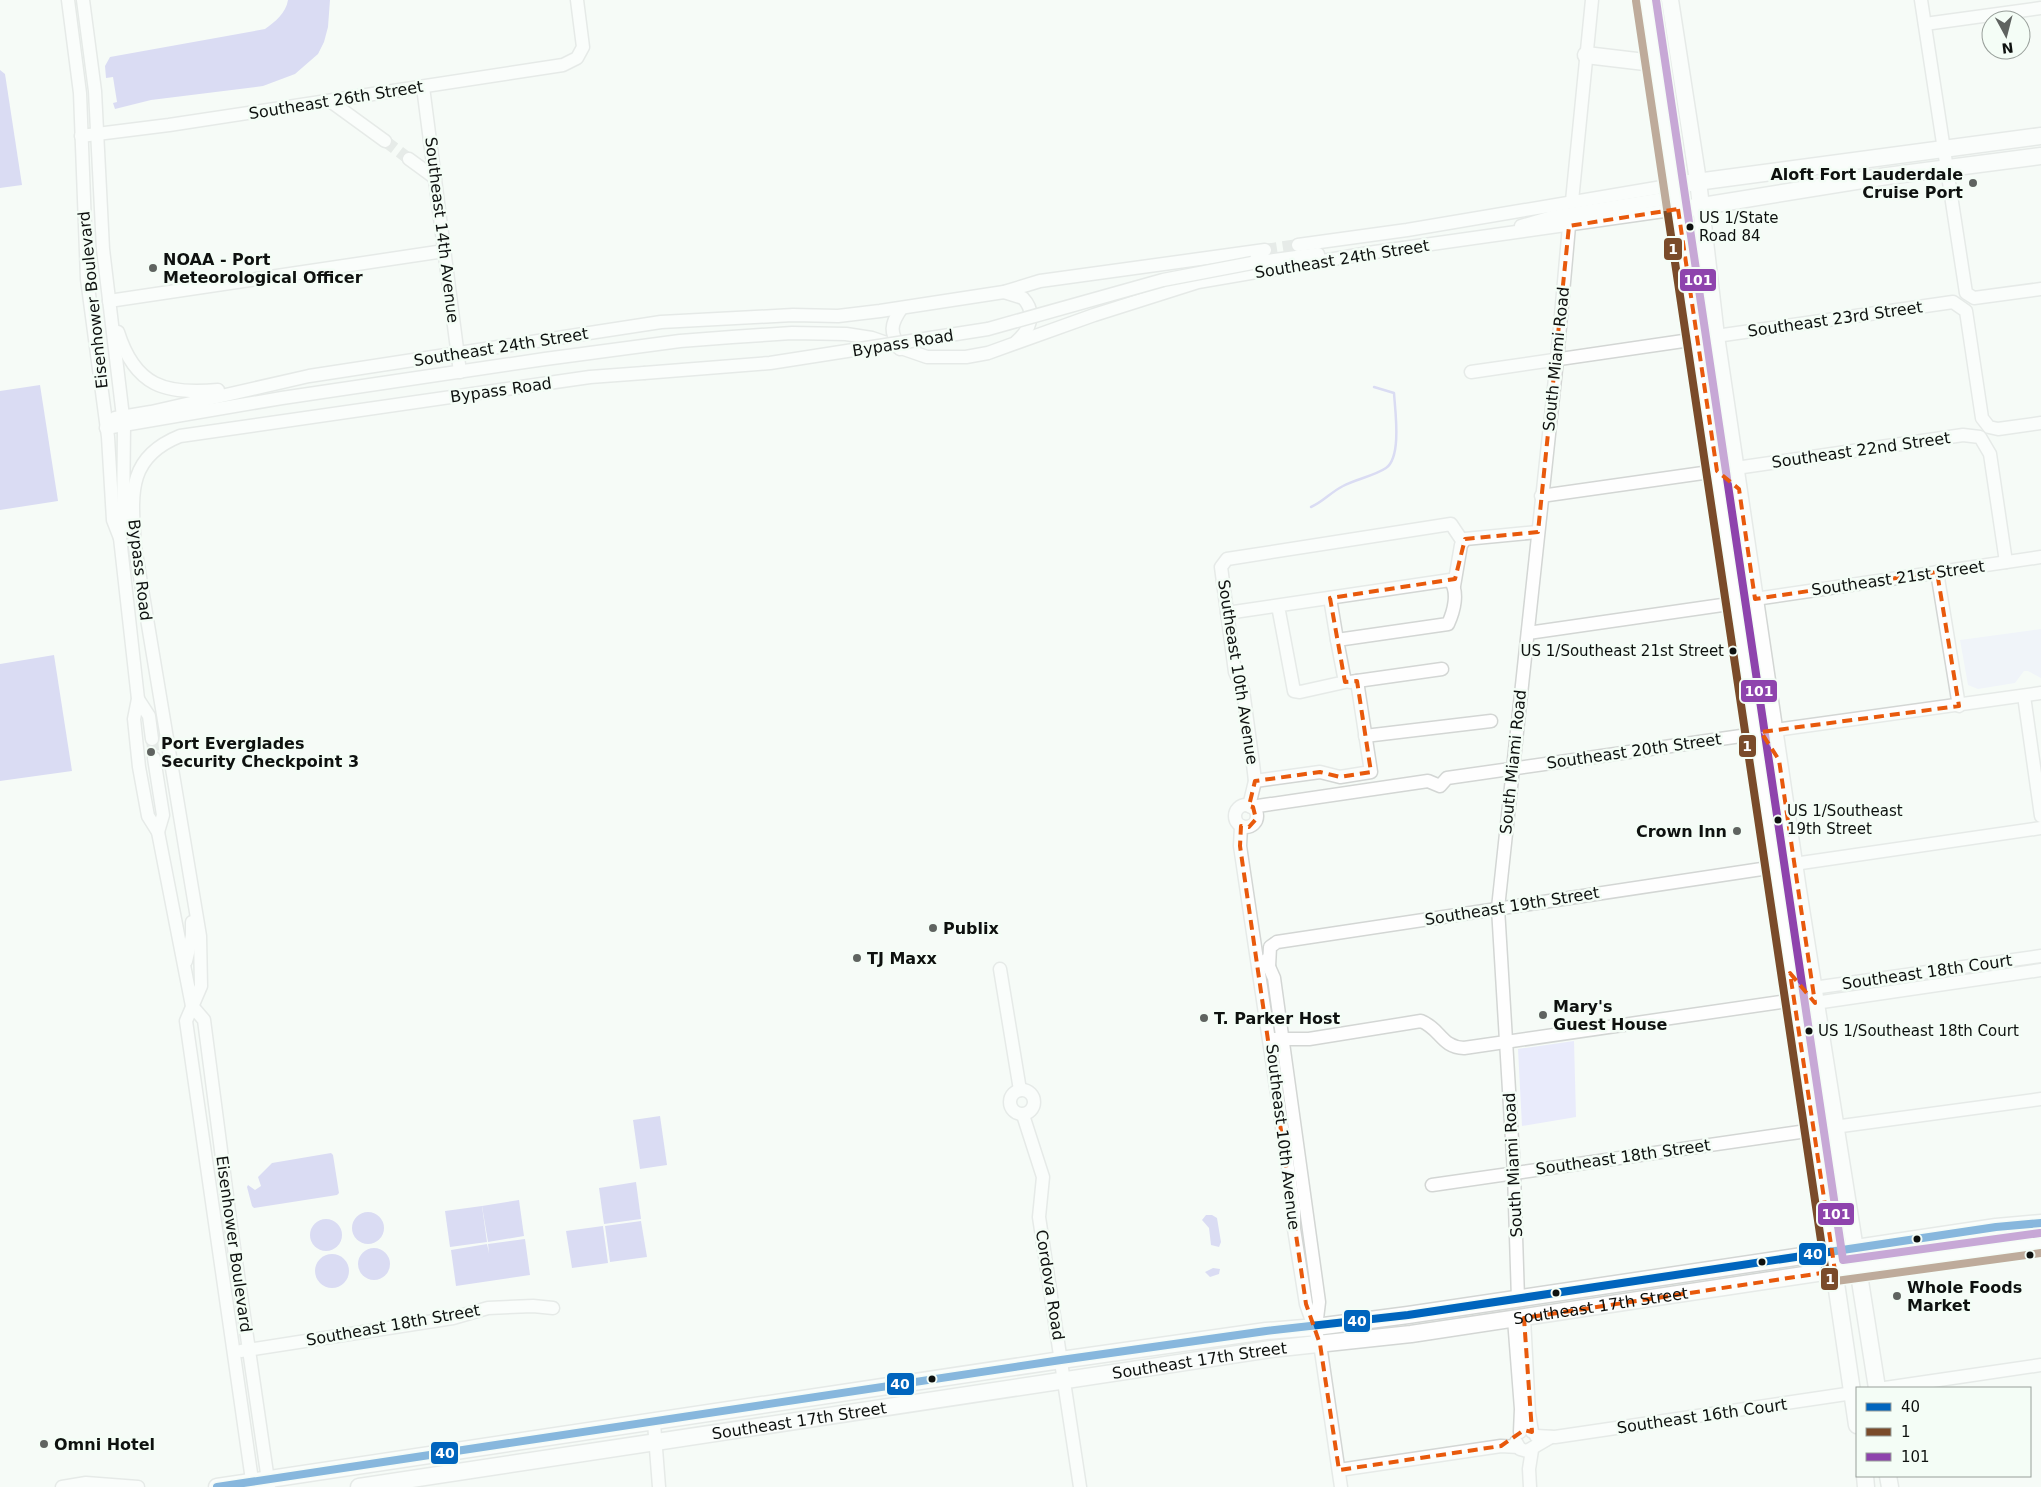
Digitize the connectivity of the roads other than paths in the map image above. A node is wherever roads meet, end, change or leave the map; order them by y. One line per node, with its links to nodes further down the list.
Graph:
1 (68, 0): 15 (street, Eisenhower Boulevard)
2 (83, 0): 14 (street, Eisenhower Boulevard)
3 (576, 0): 12 (street, Southeast 26th Street)
4 (1592, 0): 10 (street)
5 (1646, 0): 11 (main road)
6 (1670, 0): 23 (main road)
7 (1921, 0): 9 (street)
8 (2041, 8): 9 (street)
9 (1926, 24): 18 (street)
10 (1586, 55): 11 (main road); 25 (street)
11 (1656, 66): 24 (main road)
12 (423, 87): 13 (street, Southeast 26th Street); 22 (street, Southeast 14th Avenue)
13 (330, 101): 14 (street, Southeast 26th Street); 17 (street)
14 (99, 135): 15 (street, Southeast 26th Street); 39 (street, Eisenhower Boulevard)
15 (81, 136): 60 (street, Eisenhower Boulevard)
16 (2041, 136): 18 (main road)
17 (385, 141)
18 (1944, 149): 21 (street); 23 (main road)
19 (2041, 156): 21 (main road)
20 (409, 159): 22 (street)
21 (1946, 169): 26 (main road); 37 (street)
22 (435, 178): 33 (street, Southeast 14th Avenue)
23 (1698, 181): 24 (main road); 26 (main road)
24 (1676, 197): 25 (street, Southeast 24th Street); 26 (main road); 28 (street, Southeast 24th Street); 30 (street); 45 (main road)
25 (1572, 201): 27 (street, Southeast 24th Street)
26 (1701, 206): 43 (main road)
27 (1448, 224): 29 (street, Southeast 24th Street); 31 (street)
28 (1568, 226): 30 (street, Southeast 24th Street); 52 (street, South Miami Road)
29 (1407, 230): 32 (street, Southeast 24th Street); 36 (street, Bypass Road)
30 (1483, 237): 31 (street, Southeast 24th Street)
31 (1458, 241): 35 (street, Southeast 24th Street)
32 (1298, 245)
33 (444, 250): 39 (street); 50 (street, Southeast 14th Avenue)
34 (1265, 250): 38 (street, Southeast 24th Street)
35 (1375, 252): 36 (street, Bypass Road); 48 (street, Southeast 24th Street)
36 (1292, 257): 103 (street, Bypass Road, bridge)
37 (2041, 289)
38 (1004, 292): 40 (street, Southeast 24th Street); 48 (street)
39 (109, 301): 56 (street); 58 (street, Eisenhower Boulevard)
40 (901, 309): 41 (street, Southeast 24th Street); 49 (street)
41 (754, 317): 42 (street, Southeast 24th Street); 44 (street)
42 (705, 320): 46 (street, Southeast 24th Street); 47 (street)
43 (1716, 336): 59 (street, Southeast 23rd Street); 62 (main road)
44 (732, 337): 47 (street, Southeast 24th Street); 49 (street, Southeast 24th Street)
45 (1697, 339): 52 (street); 61 (main road)
46 (542, 340): 50 (street, Southeast 24th Street); 51 (street)
47 (680, 341): 51 (street, Southeast 24th Street)
48 (1015, 344): 49 (street, Southeast 24th Street)
49 (900, 349)
50 (458, 353): 53 (street, Southeast 24th Street); 54 (street, Southeast 14th Avenue)
51 (545, 360): 54 (street, Southeast 24th Street)
52 (1557, 360): 55 (street); 65 (street, South Miami Road)
53 (361, 368): 56 (street, Southeast 24th Street); 57 (street)
54 (460, 372): 57 (street, Southeast 24th Street)
55 (1471, 372)
56 (266, 386): 58 (street, Southeast 24th Street)
57 (364, 387): 58 (street, Southeast 24th Street)
58 (124, 421): 60 (street, Southeast 24th Street); 67 (street, Eisenhower Boulevard)
59 (2041, 423)
60 (106, 424): 67 (street, Eisenhower Boulevard)
61 (1713, 449): 62 (main road); 63 (main road)
62 (1736, 468): 64 (main road); 70 (street, Southeast 22nd Street)
63 (1716, 471): 64 (main road); 65 (street); 75 (main road)
64 (1739, 489): 74 (main road)
65 (1541, 496): 66 (street, South Miami Road)
66 (1538, 532): 68 (street); 78 (street, South Miami Road)
67 (120, 538): 84 (street, Eisenhower Boulevard)
68 (1463, 542): 72 (street); 77 (street, Southeast 10th Avenue)
69 (2041, 557): 70 (street, Southeast 21st Street)
70 (2006, 562): 71 (street, Southeast 21st Street)
71 (1937, 572): 74 (street, Southeast 21st Street); 85 (street)
72 (1454, 586): 73 (street); 79 (street)
73 (1330, 598): 76 (street); 79 (street)
74 (1755, 599): 88 (main road)
75 (1736, 603): 78 (street); 86 (main road)
76 (1278, 606): 77 (street); 81 (street)
77 (1227, 613): 95 (street, Southeast 10th Avenue)
78 (1528, 633): 94 (street, South Miami Road)
79 (1337, 640): 81 (street)
80 (1442, 668): 81 (street)
81 (1351, 682): 90 (street)
82 (2041, 693): 83 (street)
83 (2024, 696): 85 (street); 97 (street)
84 (138, 699): 91 (street, Eisenhower Boulevard); 100 (street, Eisenhower Boulevard)
85 (1959, 706): 88 (street)
86 (1752, 710): 88 (main road); 89 (main road)
87 (1491, 721): 90 (street)
88 (1774, 730): 93 (main road)
89 (1755, 734): 93 (main road); 94 (street, Southeast 20th Street); 102 (main road)
90 (1365, 736): 95 (street)
91 (152, 739)
92 (154, 758): 100 (street, Eisenhower Boulevard)
93 (1779, 760): 101 (main road)
94 (1511, 769): 96 (street, Southeast 20th Street); 104 (street, South Miami Road)
95 (1255, 781): 96 (street, Southeast 10th Avenue)
96 (1250, 807): 98 (street, Southeast 10th Avenue)
97 (2041, 816)
98 (1244, 826): 107 (street, Southeast 10th Avenue); 115 (street, Southeast 10th Avenue)
99 (2041, 828): 101 (street)
100 (158, 832): 106 (street, Eisenhower Boulevard)
101 (1794, 864): 111 (main road)
102 (1775, 867): 104 (street, Southeast 19th Street); 110 (main road)
103 (192, 889): 106 (street, Bypass Road); 113 (street, Bypass Road)
104 (1498, 908): 107 (street, Southeast 19th Street); 116 (street, South Miami Road)
105 (2041, 956): 111 (street, Southeast 18th Court)
106 (185, 966): 113 (street, Eisenhower Boulevard)
107 (1269, 967): 115 (street, Southeast 10th Avenue)
108 (1000, 969): 117 (street)
109 (2041, 970): 111 (street, Southeast 18th Court)
110 (1791, 976): 111 (main road); 112 (main road)
111 (1814, 996): 114 (main road)
112 (1794, 1000): 114 (main road); 116 (street); 121 (main road)
113 (192, 1006): 138 (street, Eisenhower Boulevard); 139 (street, Eisenhower Boulevard)
114 (1819, 1025): 120 (main road)
115 (1277, 1039): 116 (street); 136 (street, Southeast 10th Avenue)
116 (1506, 1042): 122 (street, South Miami Road)
117 (1020, 1090): 119 (street); 119 (street)
118 (2041, 1099): 120 (street)
119 (1023, 1114): 140 (street, Cordova Road)
120 (1834, 1127): 127 (main road)
121 (1814, 1130): 122 (street, Southeast 18th Street); 128 (main road)
122 (1514, 1173): 123 (street, Southeast 18th Street); 132 (street, South Miami Road)
123 (1432, 1186)
124 (2038, 1222): 125 (main road, Southeast 17th Street)
125 (1965, 1232): 127 (main road, Southeast 17th Street); 129 (main road)
126 (2041, 1243): 129 (main road, Southeast 17th Street)
127 (1854, 1249): 128 (main road, Southeast 17th Street); 130 (main road)
128 (1832, 1252): 131 (main road); 132 (main road, Southeast 17th Street)
129 (1967, 1252): 130 (main road, Southeast 17th Street)
130 (1857, 1267): 131 (main road, Southeast 17th Street); 145 (main road)
131 (1835, 1271): 134 (main road, Southeast 17th Street); 147 (main road)
132 (1518, 1299): 135 (main road); 136 (main road, Southeast 17th Street)
133 (553, 1308): 138 (street, Southeast 18th Street)
134 (1519, 1318): 135 (main road, Southeast 17th Street); 152 (street)
135 (1492, 1322): 137 (main road, Southeast 17th Street)
136 (1316, 1327): 137 (street, Southeast 10th Avenue); 140 (main road, Southeast 17th Street)
137 (1320, 1344): 142 (main road, Southeast 17th Street); 155 (street, Southeast 10th Avenue)
138 (248, 1350): 139 (street, Southeast 18th Street); 157 (street, Eisenhower Boulevard)
139 (233, 1352): 158 (street, Eisenhower Boulevard)
140 (1061, 1360): 142 (street, Cordova Road); 143 (main road, Southeast 17th Street)
141 (2041, 1365): 146 (street)
142 (1064, 1380): 148 (main road, Southeast 17th Street); 164 (street, Cordova Road)
143 (917, 1382): 144 (main road, Southeast 17th Street); 148 (main road)
144 (891, 1386): 149 (main road); 151 (main road, Southeast 17th Street)
145 (1877, 1387)
146 (1892, 1387)
147 (1853, 1394): 150 (main road); 152 (street, Southeast 16th Court)
148 (889, 1407): 149 (main road, Southeast 17th Street)
149 (861, 1411): 153 (main road, Southeast 17th Street)
150 (1856, 1417)
151 (654, 1423): 153 (street); 154 (main road, Southeast 17th Street)
152 (1527, 1441): 155 (street, Southeast 16th Court); 166 (street)
153 (655, 1442): 156 (main road, Southeast 17th Street); 163 (street)
154 (458, 1451): 156 (main road); 157 (main road, Southeast 17th Street)
155 (1339, 1470): 165 (street, Southeast 10th Avenue)
156 (410, 1478): 162 (main road, Southeast 17th Street)
157 (269, 1483): 158 (main road, Southeast 17th Street)
158 (252, 1484): 161 (main road, Southeast 17th Street)
159 (62, 1487): 160 (street)
160 (138, 1487)
161 (217, 1487)
162 (359, 1487)
163 (659, 1487)
164 (1080, 1487)
165 (1342, 1487)
166 (1530, 1487)

